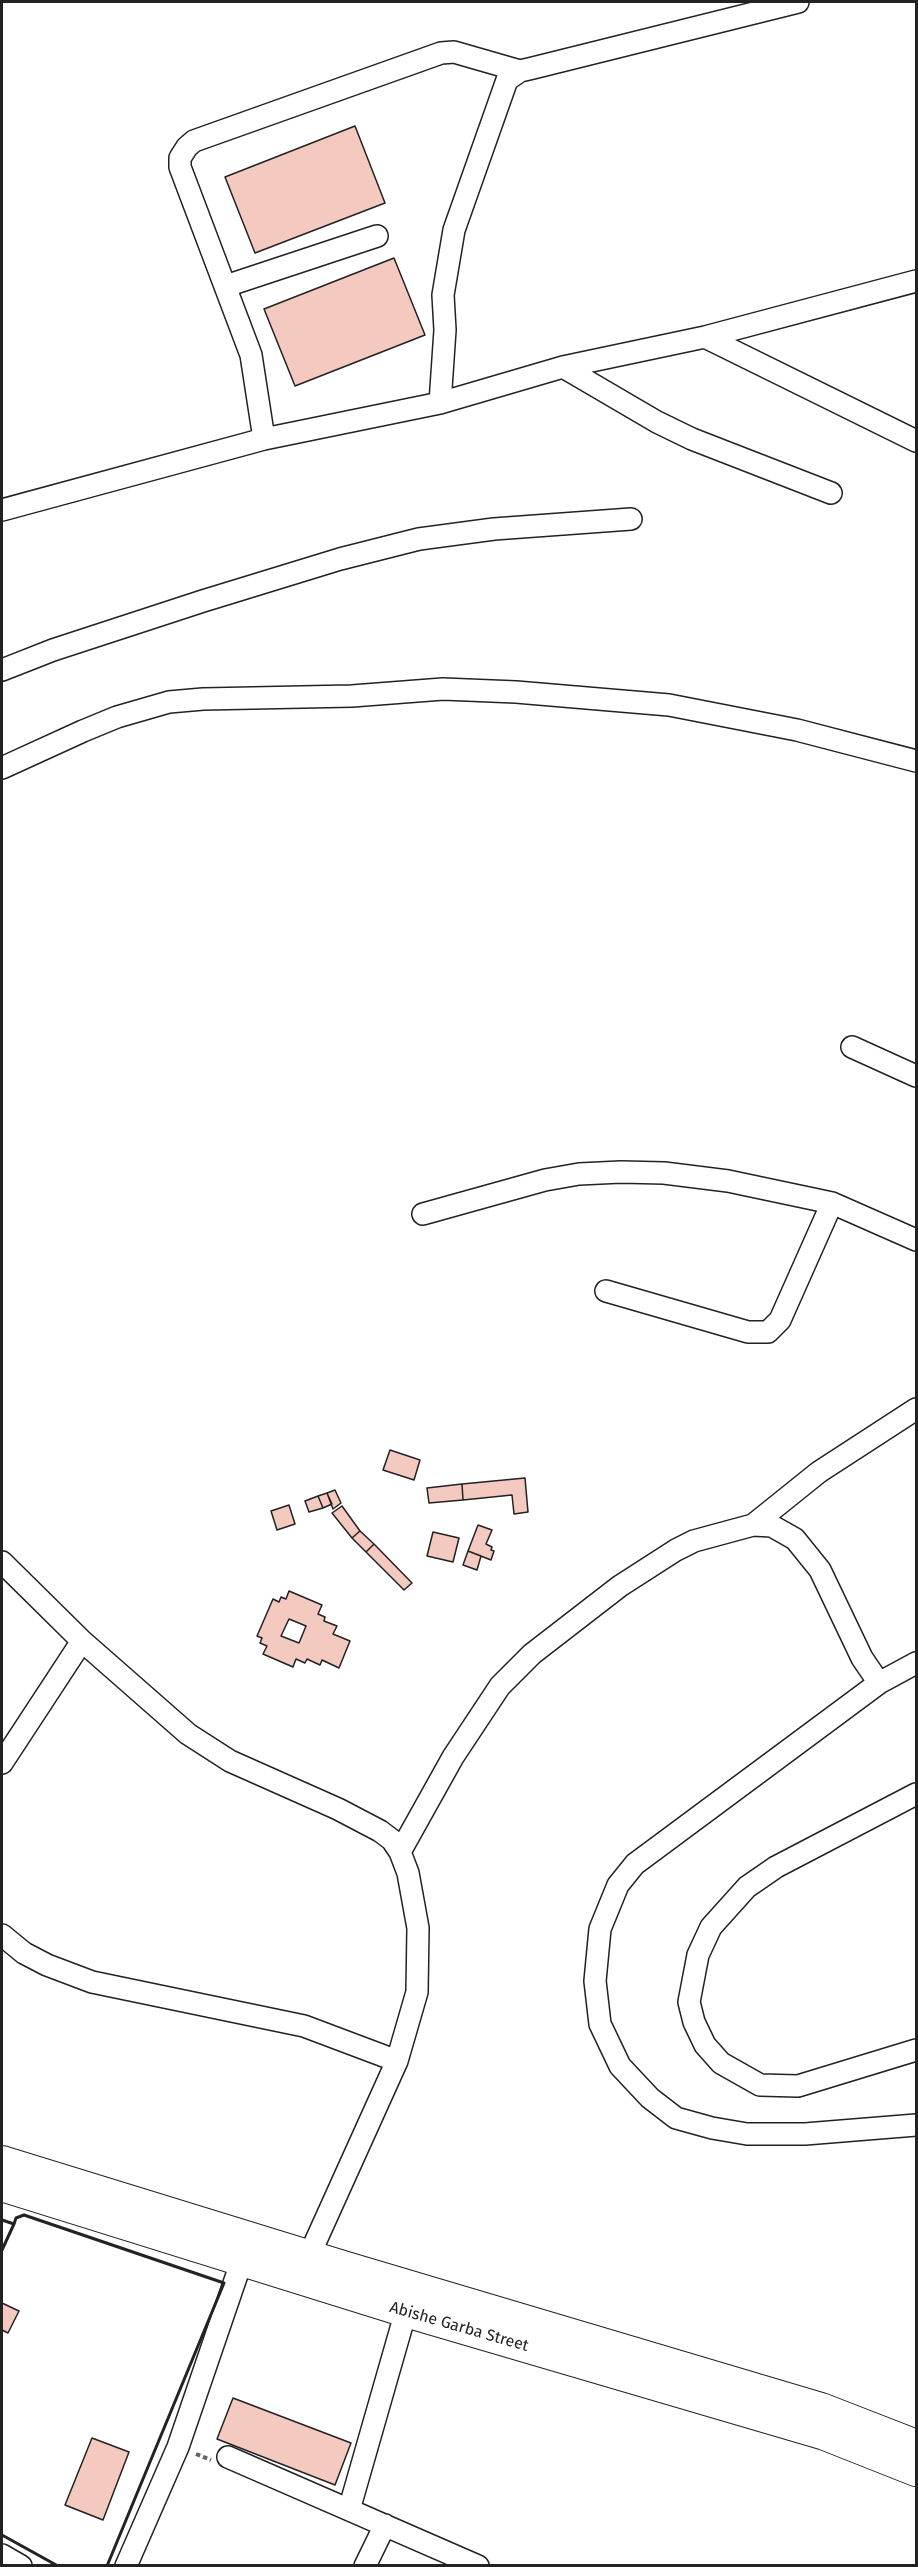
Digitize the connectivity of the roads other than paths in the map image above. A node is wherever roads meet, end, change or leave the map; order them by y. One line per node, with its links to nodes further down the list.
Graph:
1 (792, 2): 2 (street)
2 (520, 71): 5 (street); 8 (street)
3 (377, 236): 5 (street)
4 (916, 281): 6 (street)
5 (226, 286): 9 (street)
6 (705, 337): 7 (street); 10 (street)
7 (563, 367): 8 (street); 11 (street)
8 (440, 403): 9 (street)
9 (264, 439): 12 (street)
10 (916, 441)
11 (831, 493)
12 (2, 510)
13 (631, 519): 14 (street)
14 (2, 670)
15 (916, 761): 16 (street)
16 (2, 768)
17 (852, 1047): 18 (street)
18 (916, 1076)
19 (832, 1203): 20 (street); 21 (street); 22 (street)
20 (423, 1214)
21 (916, 1240)
22 (606, 1291)
23 (916, 1409): 24 (street)
24 (753, 1525): 28 (street); 31 (street)
25 (2, 1562): 26 (street)
26 (82, 1641): 29 (street); 31 (street)
27 (916, 1663): 28 (street)
28 (879, 1683): 35 (street)
29 (2, 1763)
30 (916, 1794): 33 (street)
31 (400, 1851): 34 (street)
32 (2, 1935): 34 (street)
33 (916, 2050)
34 (397, 2061): 39 (street)
35 (916, 2125)
36 (2, 2162): 39 (highway, Abishe Garba Street)
37 (2, 2185): 38 (highway, Abishe Garba Street)
38 (242, 2260): 39 (highway, Abishe Garba Street); 48 (street)
39 (304, 2268): 40 (highway, Abishe Garba Street); 41 (highway, Abishe Garba Street)
40 (406, 2311): 43 (highway, Abishe Garba Street); 44 (street)
41 (916, 2446)
42 (228, 2457): 44 (street)
43 (916, 2470)
44 (349, 2510): 45 (street)
45 (385, 2525): 49 (street); 50 (street)
46 (2, 2555): 47 (street)
47 (21, 2565)
48 (126, 2565)
49 (365, 2565)
50 (478, 2565)

